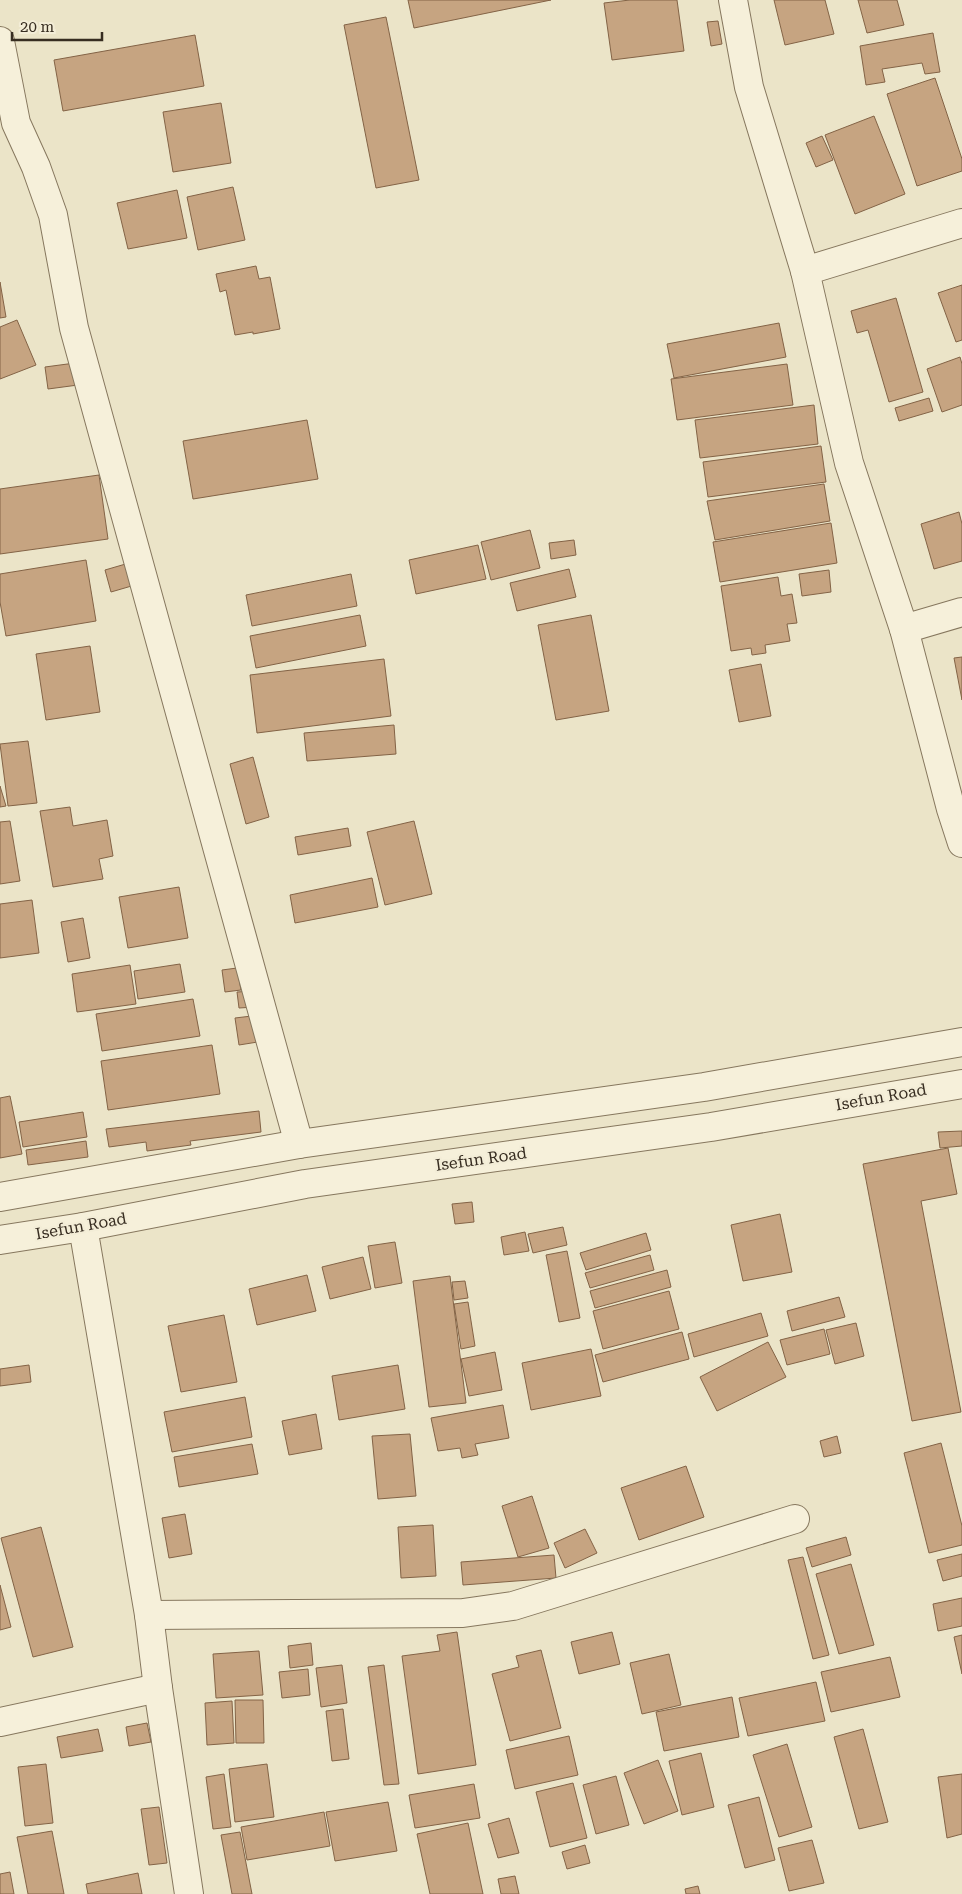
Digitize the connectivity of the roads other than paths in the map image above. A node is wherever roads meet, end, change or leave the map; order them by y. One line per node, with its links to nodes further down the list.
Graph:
1 (733, 0): 5 (street)
2 (0, 41): 3 (street)
3 (8, 125): 11 (street)
4 (962, 223): 5 (street)
5 (805, 271): 7 (street)
6 (962, 612): 7 (street)
7 (904, 629): 8 (street)
8 (962, 843)
9 (962, 1042): 11 (street)
10 (962, 1084): 13 (street, Isefun Road)
11 (299, 1144): 12 (street)
12 (0, 1198)
13 (82, 1227): 14 (street, Isefun Road); 16 (street)
14 (0, 1240)
15 (795, 1519): 16 (street)
16 (149, 1614): 17 (street)
17 (158, 1688): 18 (street); 19 (street)
18 (0, 1722)
19 (189, 1894)

